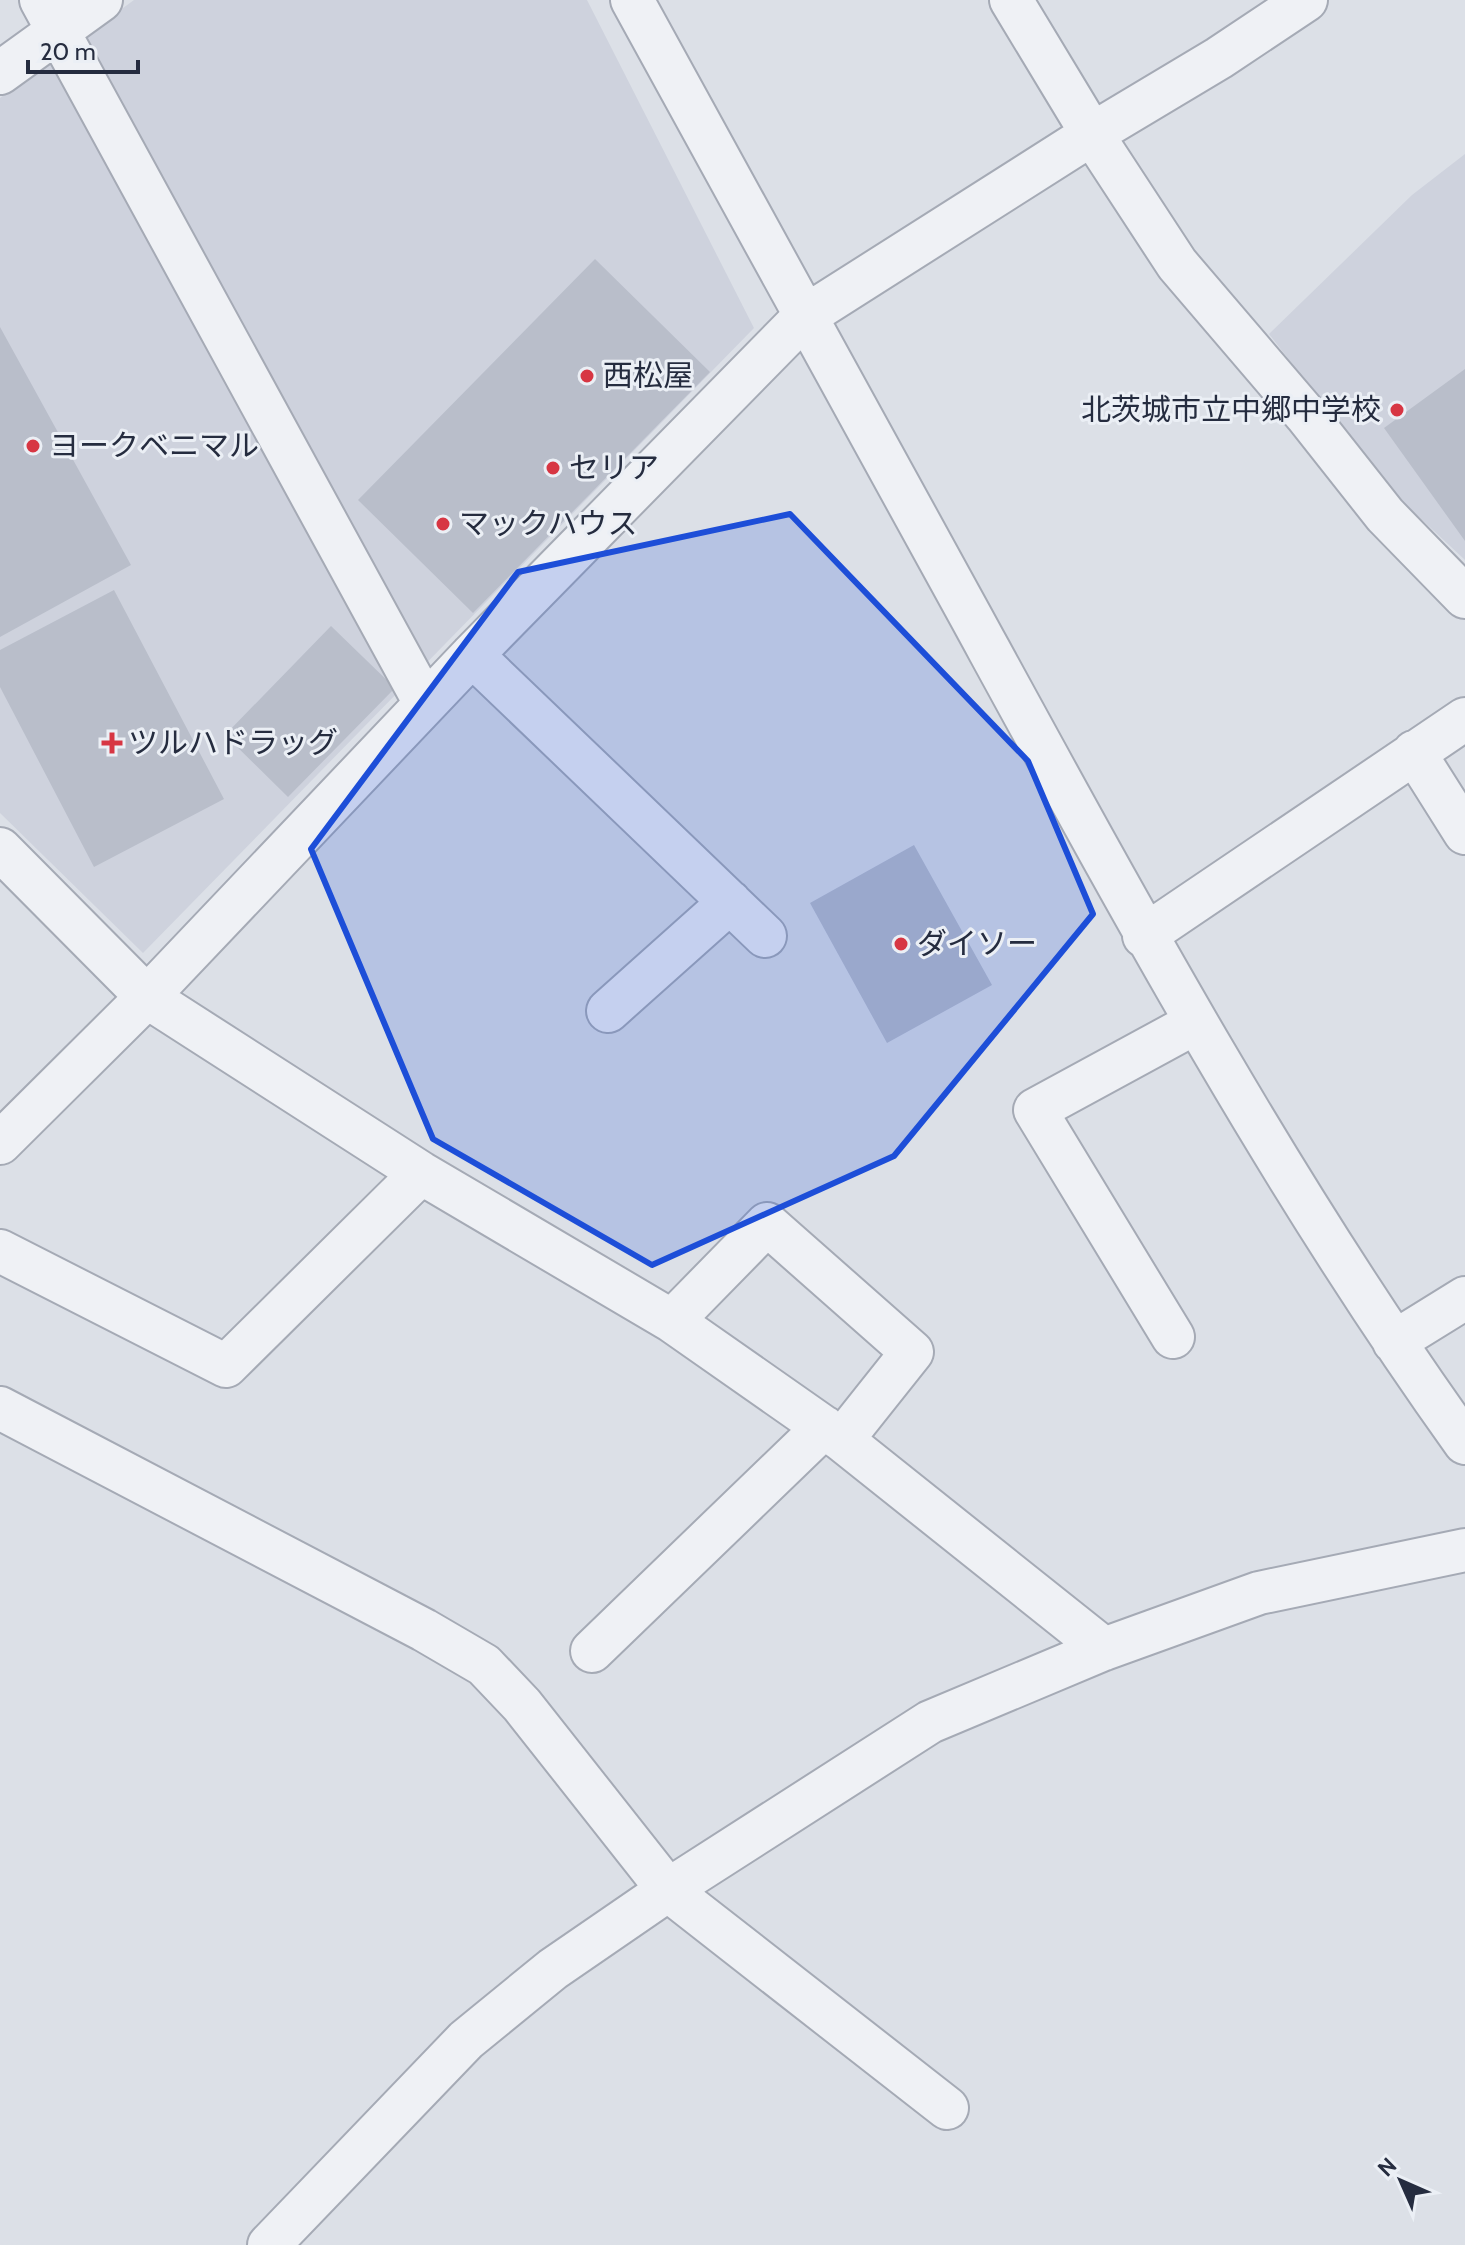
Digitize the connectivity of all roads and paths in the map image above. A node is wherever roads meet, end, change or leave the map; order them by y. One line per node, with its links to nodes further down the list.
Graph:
1 (101, 0): 5 (street)
2 (632, 0): 8 (street)
3 (1011, 0): 7 (street)
4 (1306, 0): 7 (street)
5 (50, 15): 6 (street); 11 (street)
6 (0, 73)
7 (1092, 134): 8 (street); 9 (street)
8 (804, 317): 10 (street); 18 (street)
9 (1465, 597)
10 (472, 655): 11 (street); 16 (street)
11 (425, 703): 19 (street)
12 (1465, 719): 13 (street)
13 (1414, 752): 14 (street); 18 (street)
14 (1465, 833)
15 (0, 849): 19 (street)
16 (730, 902): 17 (street); 20 (street)
17 (765, 936)
18 (1144, 936): 21 (street)
19 (147, 997): 22 (street); 23 (street)
20 (608, 1011)
21 (1195, 1023): 27 (street); 28 (street)
22 (0, 1143)
23 (421, 1173): 24 (street); 26 (street)
24 (0, 1251)
25 (1465, 1298): 28 (street)
26 (672, 1321): 30 (street); 30 (street)
27 (1173, 1337)
28 (1394, 1342): 31 (street)
29 (0, 1408): 35 (street)
30 (833, 1434): 33 (street); 34 (street)
31 (1465, 1443)
32 (1465, 1550): 33 (street)
33 (1104, 1649): 35 (street)
34 (592, 1651)
35 (668, 1890): 36 (street); 37 (street)
36 (947, 2108)
37 (269, 2245)

